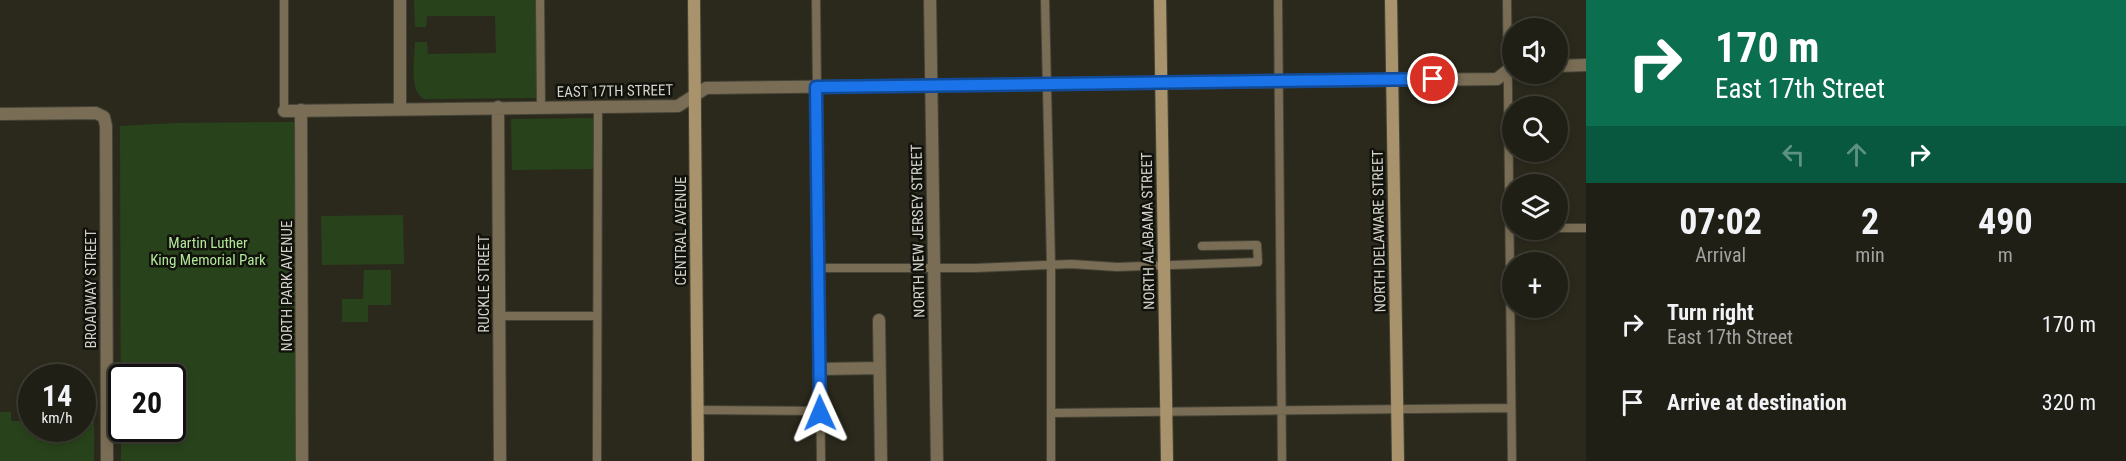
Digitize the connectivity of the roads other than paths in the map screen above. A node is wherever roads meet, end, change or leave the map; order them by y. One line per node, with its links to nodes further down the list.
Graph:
1 (284, 0): 29 (lane)
2 (400, 0): 27 (street)
3 (540, 0): 26 (lane)
4 (694, 0): 23 (main road, CENTRAL AVENUE)
5 (816, 0): 22 (lane)
6 (930, 0): 21 (street, NORTH NEW JERSEY STREET)
7 (1045, 0): 19 (lane)
8 (1160, 0): 18 (main road, NORTH ALABAMA STREET)
9 (1278, 0): 17 (lane)
10 (1391, 0): 16 (main road, NORTH DELAWARE STREET)
11 (1507, 0): 12 (lane)
12 (1508, 18)
13 (1586, 65): 14 (street)
14 (1568, 66)
15 (1502, 75): 16 (street, EAST 17TH STREET)
16 (1392, 80): 17 (street, EAST 17TH STREET); 46 (main road, NORTH DELAWARE STREET)
17 (1278, 81): 18 (street, EAST 17TH STREET); 48 (lane)
18 (1161, 82): 19 (street, EAST 17TH STREET); 37 (main road, NORTH ALABAMA STREET)
19 (1047, 84): 21 (street, EAST 17TH STREET); 36 (lane)
20 (1510, 84): 31 (lane)
21 (931, 85): 22 (street, EAST 17TH STREET); 39 (street, NORTH NEW JERSEY STREET)
22 (816, 87): 23 (street, EAST 17TH STREET); 38 (lane)
23 (694, 96): 24 (street, EAST 17TH STREET); 47 (main road, CENTRAL AVENUE)
24 (598, 106): 26 (street, EAST 17TH STREET); 41 (lane)
25 (498, 107): 26 (street, EAST 17TH STREET); 27 (street, EAST 17TH STREET); 40 (street, RUCKLE STREET)
26 (541, 107)
27 (400, 109): 28 (street, EAST 17TH STREET)
28 (301, 110): 29 (street, EAST 17TH STREET); 53 (street, NORTH PARK AVENUE)
29 (284, 111)
30 (0, 114): 52 (street, BROADWAY STREET)
31 (1510, 174)
32 (1568, 228): 33 (lane)
33 (1586, 228)
34 (1510, 240): 45 (lane)
35 (1202, 246): 37 (lane)
36 (1051, 265): 37 (lane); 39 (lane); 51 (lane)
37 (1164, 266): 50 (main road, NORTH ALABAMA STREET)
38 (818, 268): 39 (lane); 44 (lane)
39 (934, 268): 59 (street, NORTH NEW JERSEY STREET)
40 (499, 316): 41 (lane); 54 (street, RUCKLE STREET)
41 (597, 316): 55 (lane)
42 (879, 320): 43 (street)
43 (879, 368): 44 (street); 58 (street)
44 (820, 369): 49 (lane)
45 (1511, 408): 46 (lane); 64 (lane)
46 (1397, 409): 48 (lane); 63 (main road, NORTH DELAWARE STREET)
47 (697, 410): 49 (lane); 56 (main road, CENTRAL AVENUE)
48 (1281, 410): 50 (lane); 62 (lane)
49 (820, 411): 57 (lane)
50 (1166, 412): 51 (lane); 61 (main road, NORTH ALABAMA STREET)
51 (1051, 413): 60 (lane)
52 (107, 461)
53 (302, 461)
54 (500, 461)
55 (597, 461)
56 (698, 461)
57 (821, 461)
58 (881, 461)
59 (937, 461)
60 (1051, 461)
61 (1167, 461)
62 (1282, 461)
63 (1398, 461)
64 (1512, 461)

